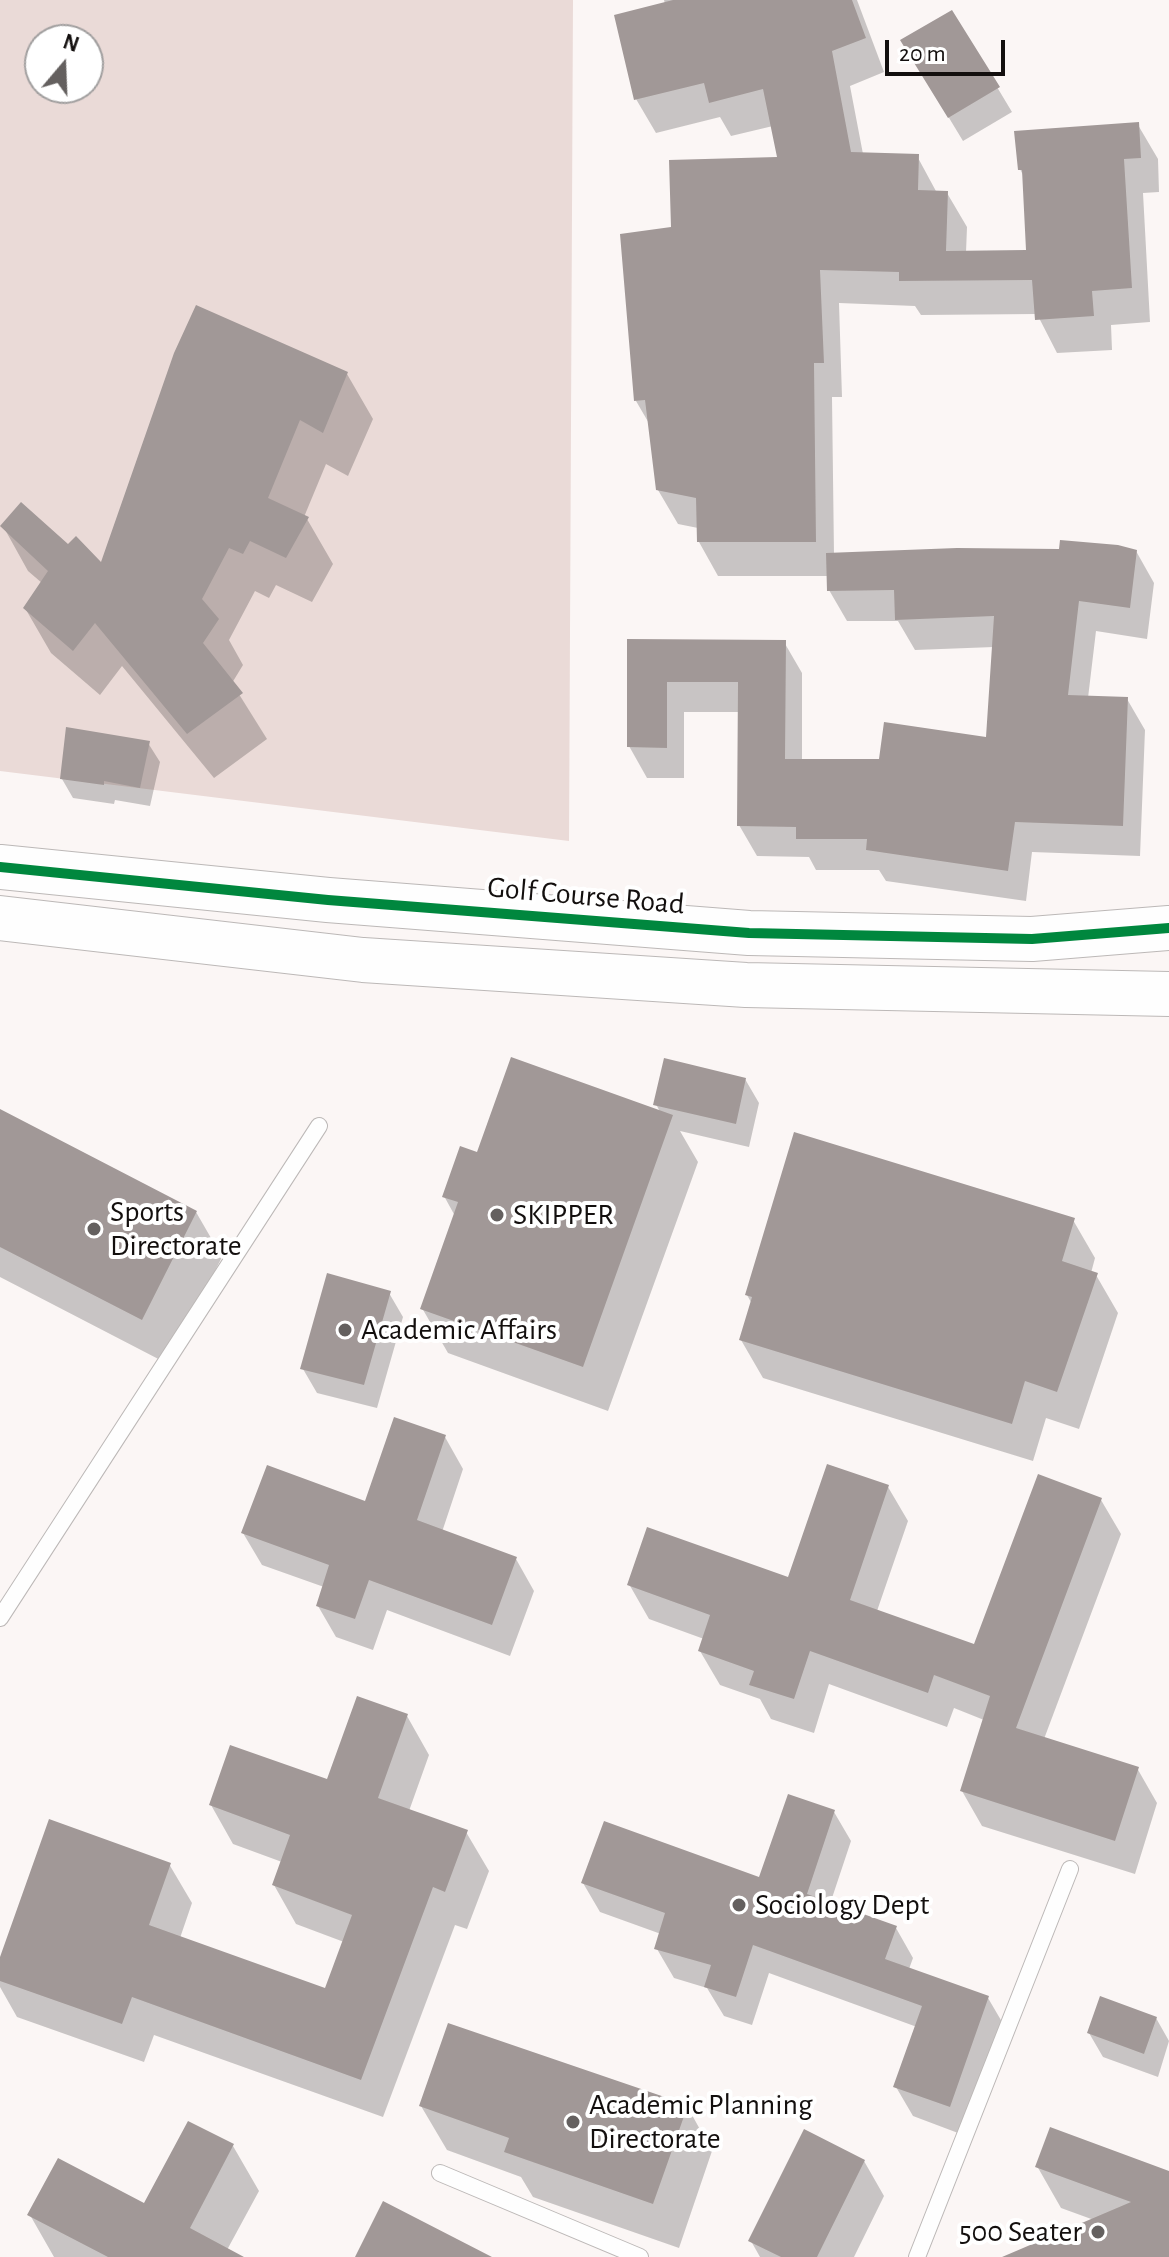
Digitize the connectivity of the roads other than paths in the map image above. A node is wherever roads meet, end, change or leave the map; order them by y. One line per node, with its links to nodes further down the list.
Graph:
1 (0, 867): 3 (street, Golf Course Road)
2 (0, 918): 4 (street)
3 (1169, 928)
4 (1169, 994)
5 (319, 1126): 6 (lane)
6 (0, 1618)
7 (1070, 1869): 10 (lane)
8 (440, 2173): 9 (lane)
9 (640, 2257)
10 (917, 2257)

